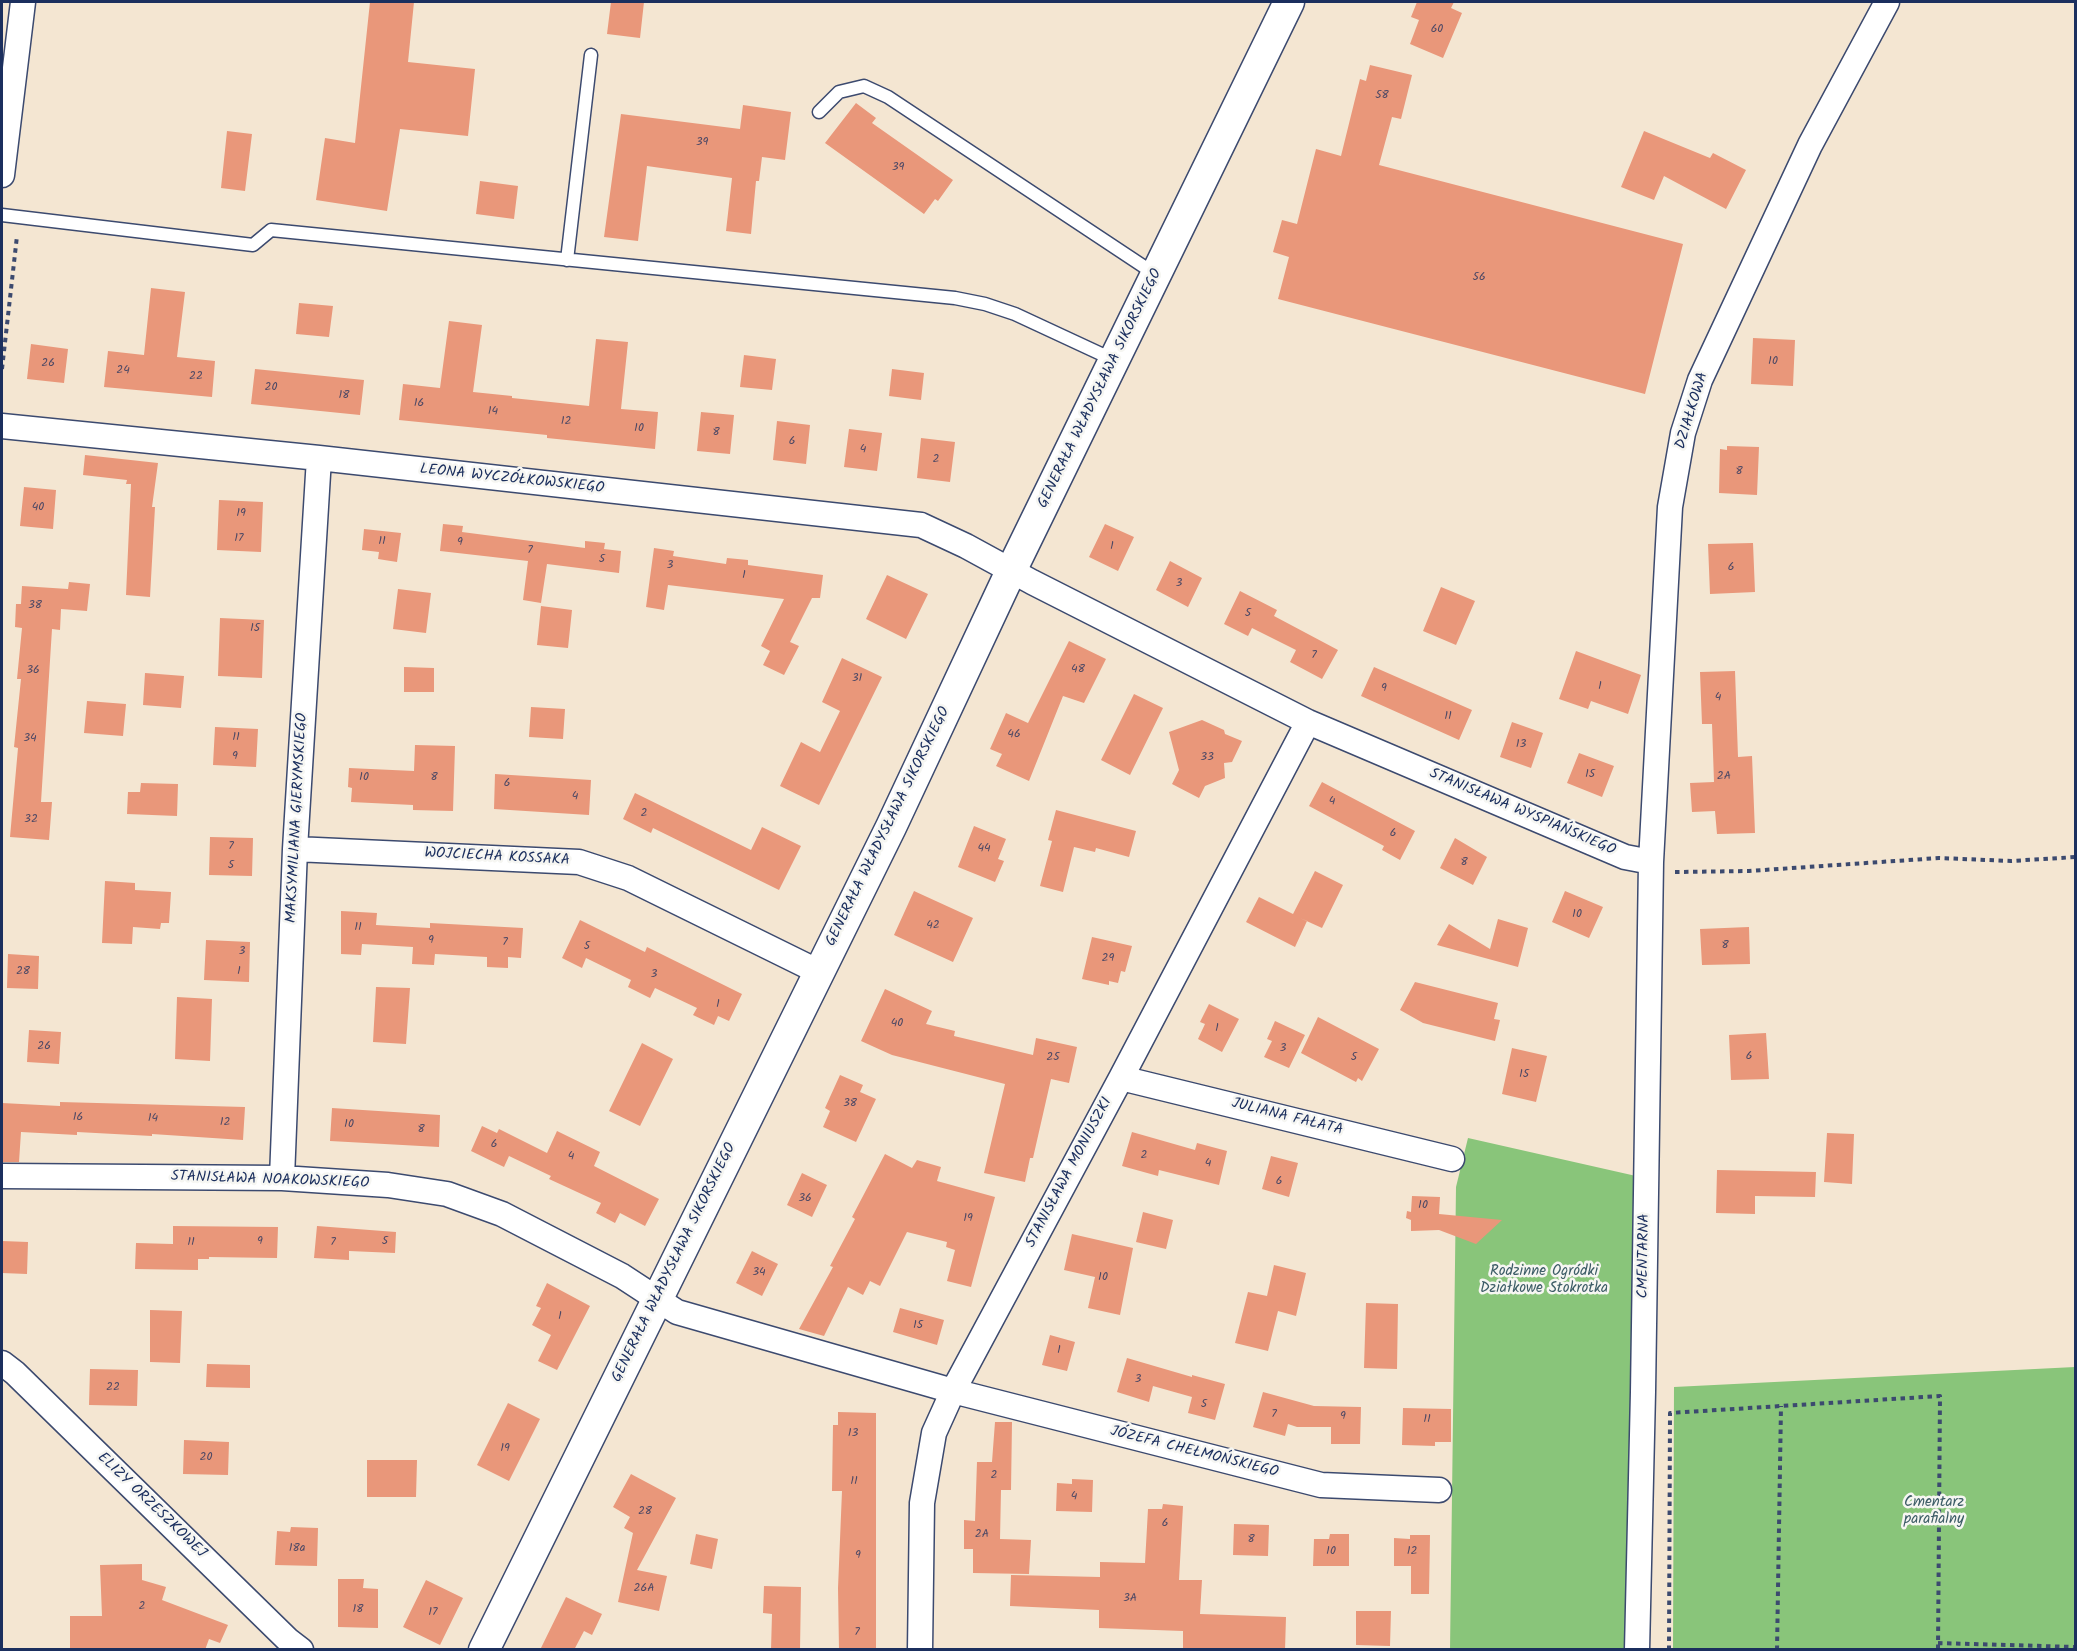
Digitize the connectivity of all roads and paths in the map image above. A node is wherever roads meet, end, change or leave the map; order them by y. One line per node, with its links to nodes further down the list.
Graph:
1 (23, 2): 5 (street)
2 (1290, 2): 10 (street, GENERAŁA WŁADYSŁAWA SIKORSKIEGO)
3 (1887, 2): 18 (street, DZIAŁKOWA)
4 (591, 55): 9 (lane)
5 (7, 89): 7 (street)
6 (819, 112): 10 (lane)
7 (2, 175)
8 (2, 215): 9 (lane)
9 (567, 260): 11 (lane)
10 (1157, 275): 11 (street, GENERAŁA WŁADYSŁAWA SIKORSKIEGO)
11 (1115, 360): 14 (street, GENERAŁA WŁADYSŁAWA SIKORSKIEGO)
12 (2, 426): 13 (street, LEONA WYCZÓŁKOWSKIEGO)
13 (319, 458): 14 (street, LEONA WYCZÓŁKOWSKIEGO); 16 (street, MAKSYMILIANA GIERYMSKIEGO)
14 (1011, 571): 15 (street, STANISŁAWA WYSPIAŃSKIEGO); 19 (street, GENERAŁA WŁADYSŁAWA SIKORSKIEGO)
15 (1308, 722): 18 (street, STANISŁAWA WYSPIAŃSKIEGO); 20 (street, STANISŁAWA MONIUSZKI)
16 (295, 849): 19 (street, WOJCIECHA KOSSAKA); 23 (street, MAKSYMILIANA GIERYMSKIEGO)
17 (2076, 857): 18 (path)
18 (1651, 862): 34 (street, CMENTARNA)
19 (819, 972): 24 (street, GENERAŁA WŁADYSŁAWA SIKORSKIEGO)
20 (1121, 1078): 21 (street, JULIANA FAŁATA); 26 (street, STANISŁAWA MONIUSZKI)
21 (1452, 1159)
22 (2, 1176): 23 (street, STANISŁAWA NOAKOWSKIEGO)
23 (282, 1178): 24 (street, STANISŁAWA NOAKOWSKIEGO)
24 (657, 1298): 26 (street, STANISŁAWA NOAKOWSKIEGO); 32 (street, GENERAŁA WŁADYSŁAWA SIKORSKIEGO)
25 (2, 1363): 31 (street, ELIZY ORZESZKOWEJ)
26 (953, 1391): 28 (street, JÓZEFA CHEŁMOŃSKIEGO); 33 (street, STANISŁAWA MONIUSZKI)
27 (1781, 1406): 29 (path); 35 (path); 36 (path)
28 (1439, 1490)
29 (1938, 1643): 30 (path); 37 (path)
30 (2076, 1647)
31 (301, 1650)
32 (484, 1650)
33 (920, 1650)
34 (1637, 1650)
35 (1669, 1650)
36 (1778, 1650)
37 (1938, 1650)

